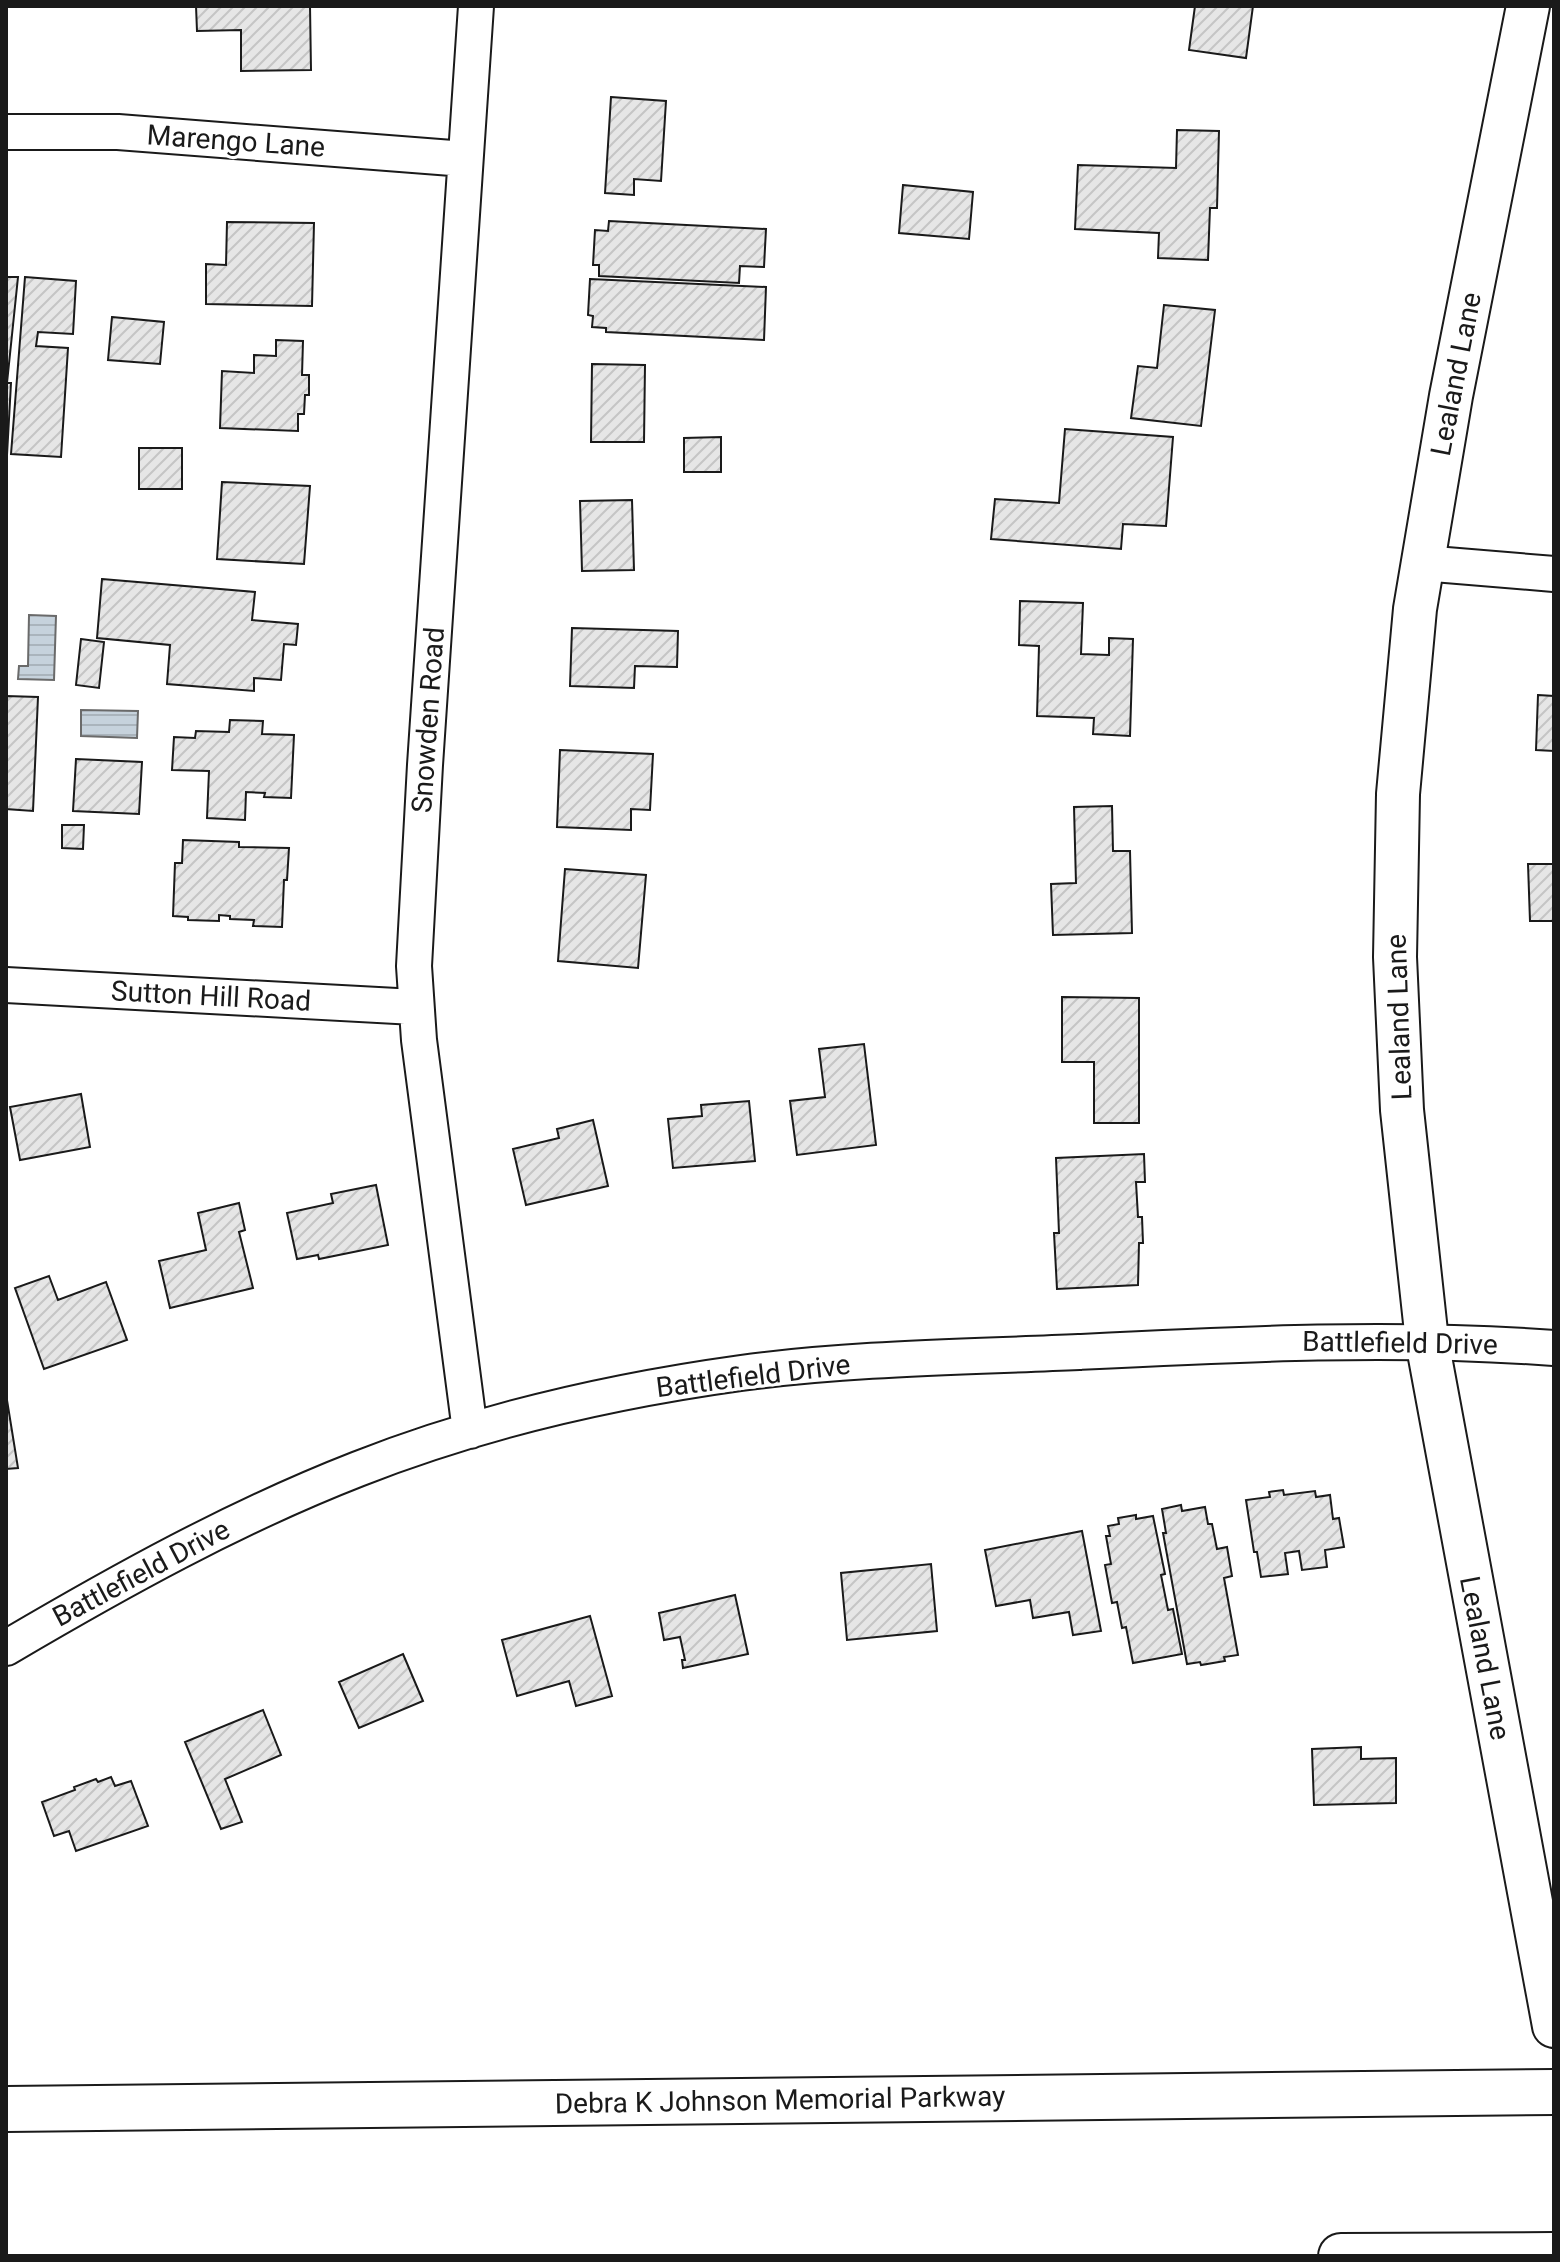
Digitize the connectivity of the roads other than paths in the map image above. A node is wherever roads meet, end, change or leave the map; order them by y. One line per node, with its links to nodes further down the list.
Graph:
1 (476, 6): 4 (street, Snowden Road)
2 (1528, 6): 5 (street, Lealand Lane)
3 (6, 132): 4 (street, Marengo Lane)
4 (465, 159): 8 (street, Snowden Road)
5 (1422, 563): 6 (street); 9 (street, Lealand Lane)
6 (1554, 574)
7 (6, 985): 8 (street, Sutton Hill Road)
8 (415, 1007): 11 (street, Snowden Road)
9 (1427, 1341): 10 (street, Battlefield Drive); 11 (street, Battlefield Drive); 13 (street, Lealand Lane)
10 (1554, 1348)
11 (470, 1431): 12 (street, Battlefield Drive)
12 (6, 1648)
13 (1554, 2026)
14 (1554, 2092): 15 (highway, Debra K Johnson Memorial Parkway)
15 (6, 2109)
16 (1451, 2254): 17 (highway); 18 (highway)
17 (1554, 2255)
18 (1341, 2256)

